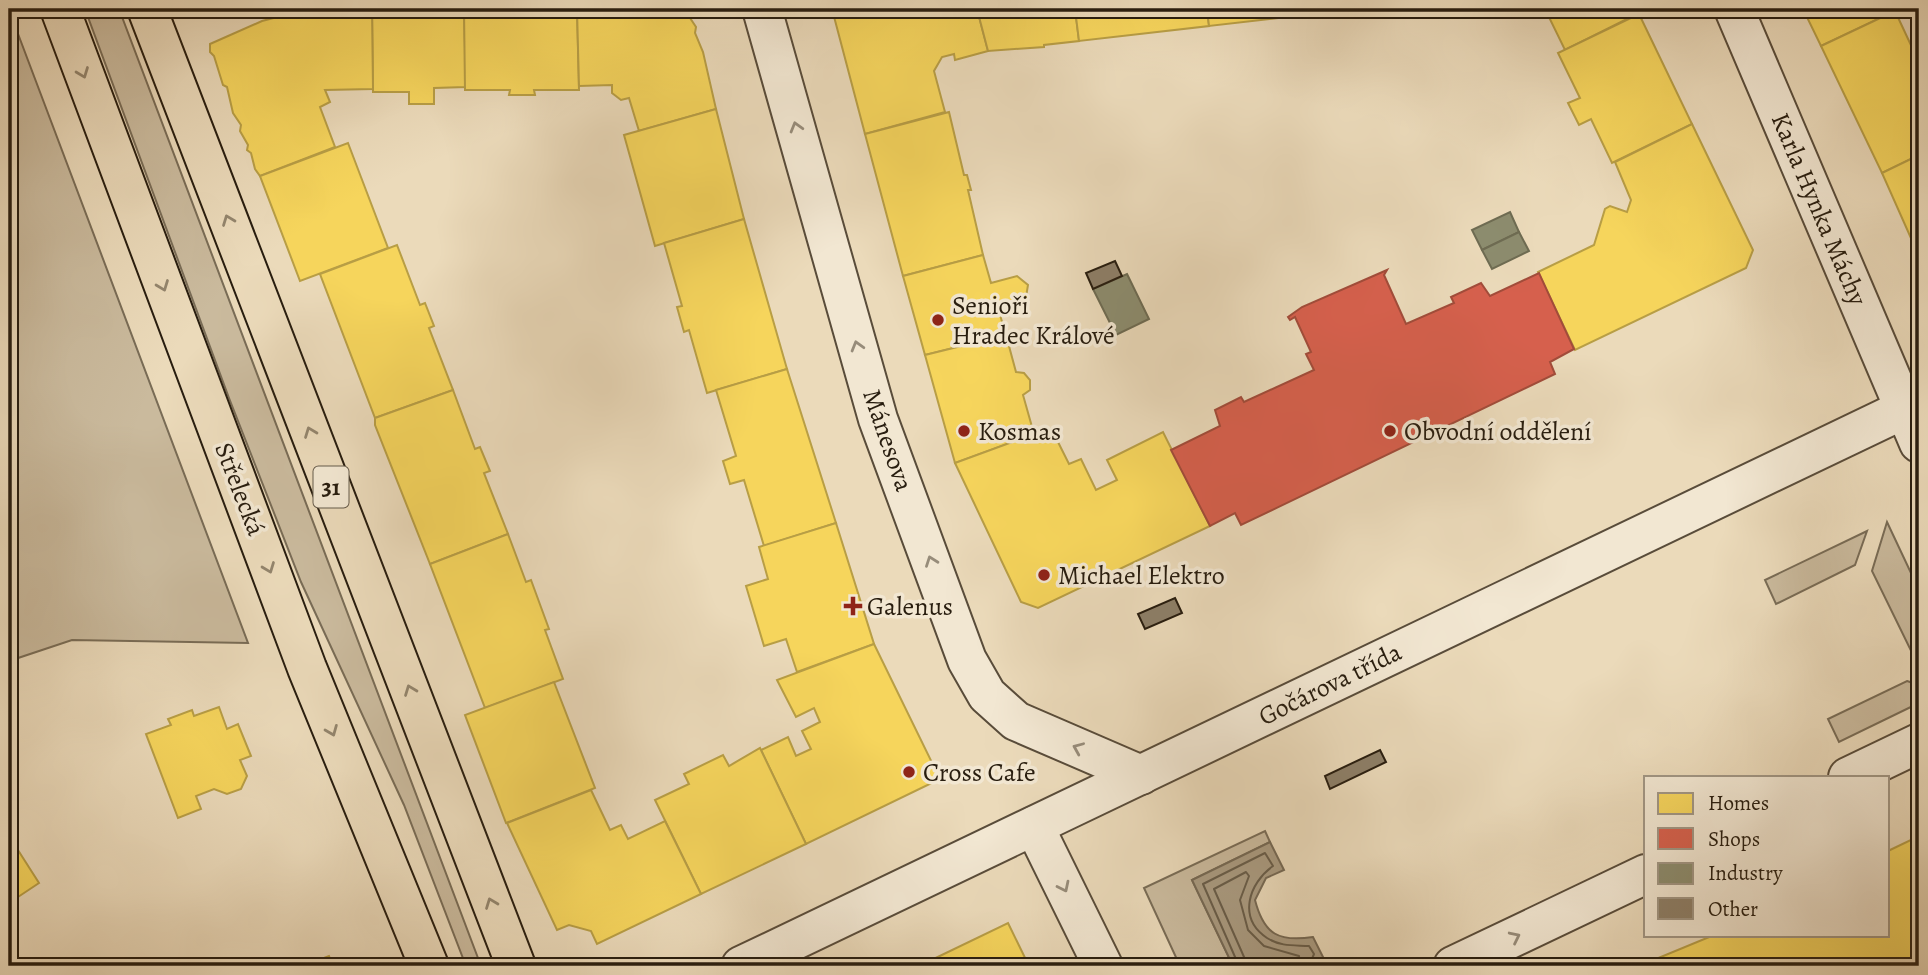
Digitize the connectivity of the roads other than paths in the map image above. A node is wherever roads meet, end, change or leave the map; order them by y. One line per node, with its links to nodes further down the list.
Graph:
1 (60, 9): 12 (main road, Střelecká, one-way to 12)
2 (147, 9): 13 (main road, 31, one-way to 2)
3 (762, 9): 8 (street, Mánesova, one-way to 3)
4 (1734, 9): 5 (street, Karla Hynka Máchy)
5 (1911, 406): 6 (street, Karla Hynka Máchy); 8 (street, Gočárova třída)
6 (1919, 443)
7 (1919, 743): 9 (street)
8 (1141, 775): 10 (street, Gočárova třída)
9 (1850, 776)
10 (1034, 826): 14 (street, Gočárova třída); 15 (street, one-way to 15)
11 (1644, 875): 16 (street, one-way to 11)
12 (429, 966)
13 (516, 966)
14 (741, 966)
15 (1103, 966)
16 (1453, 966)

